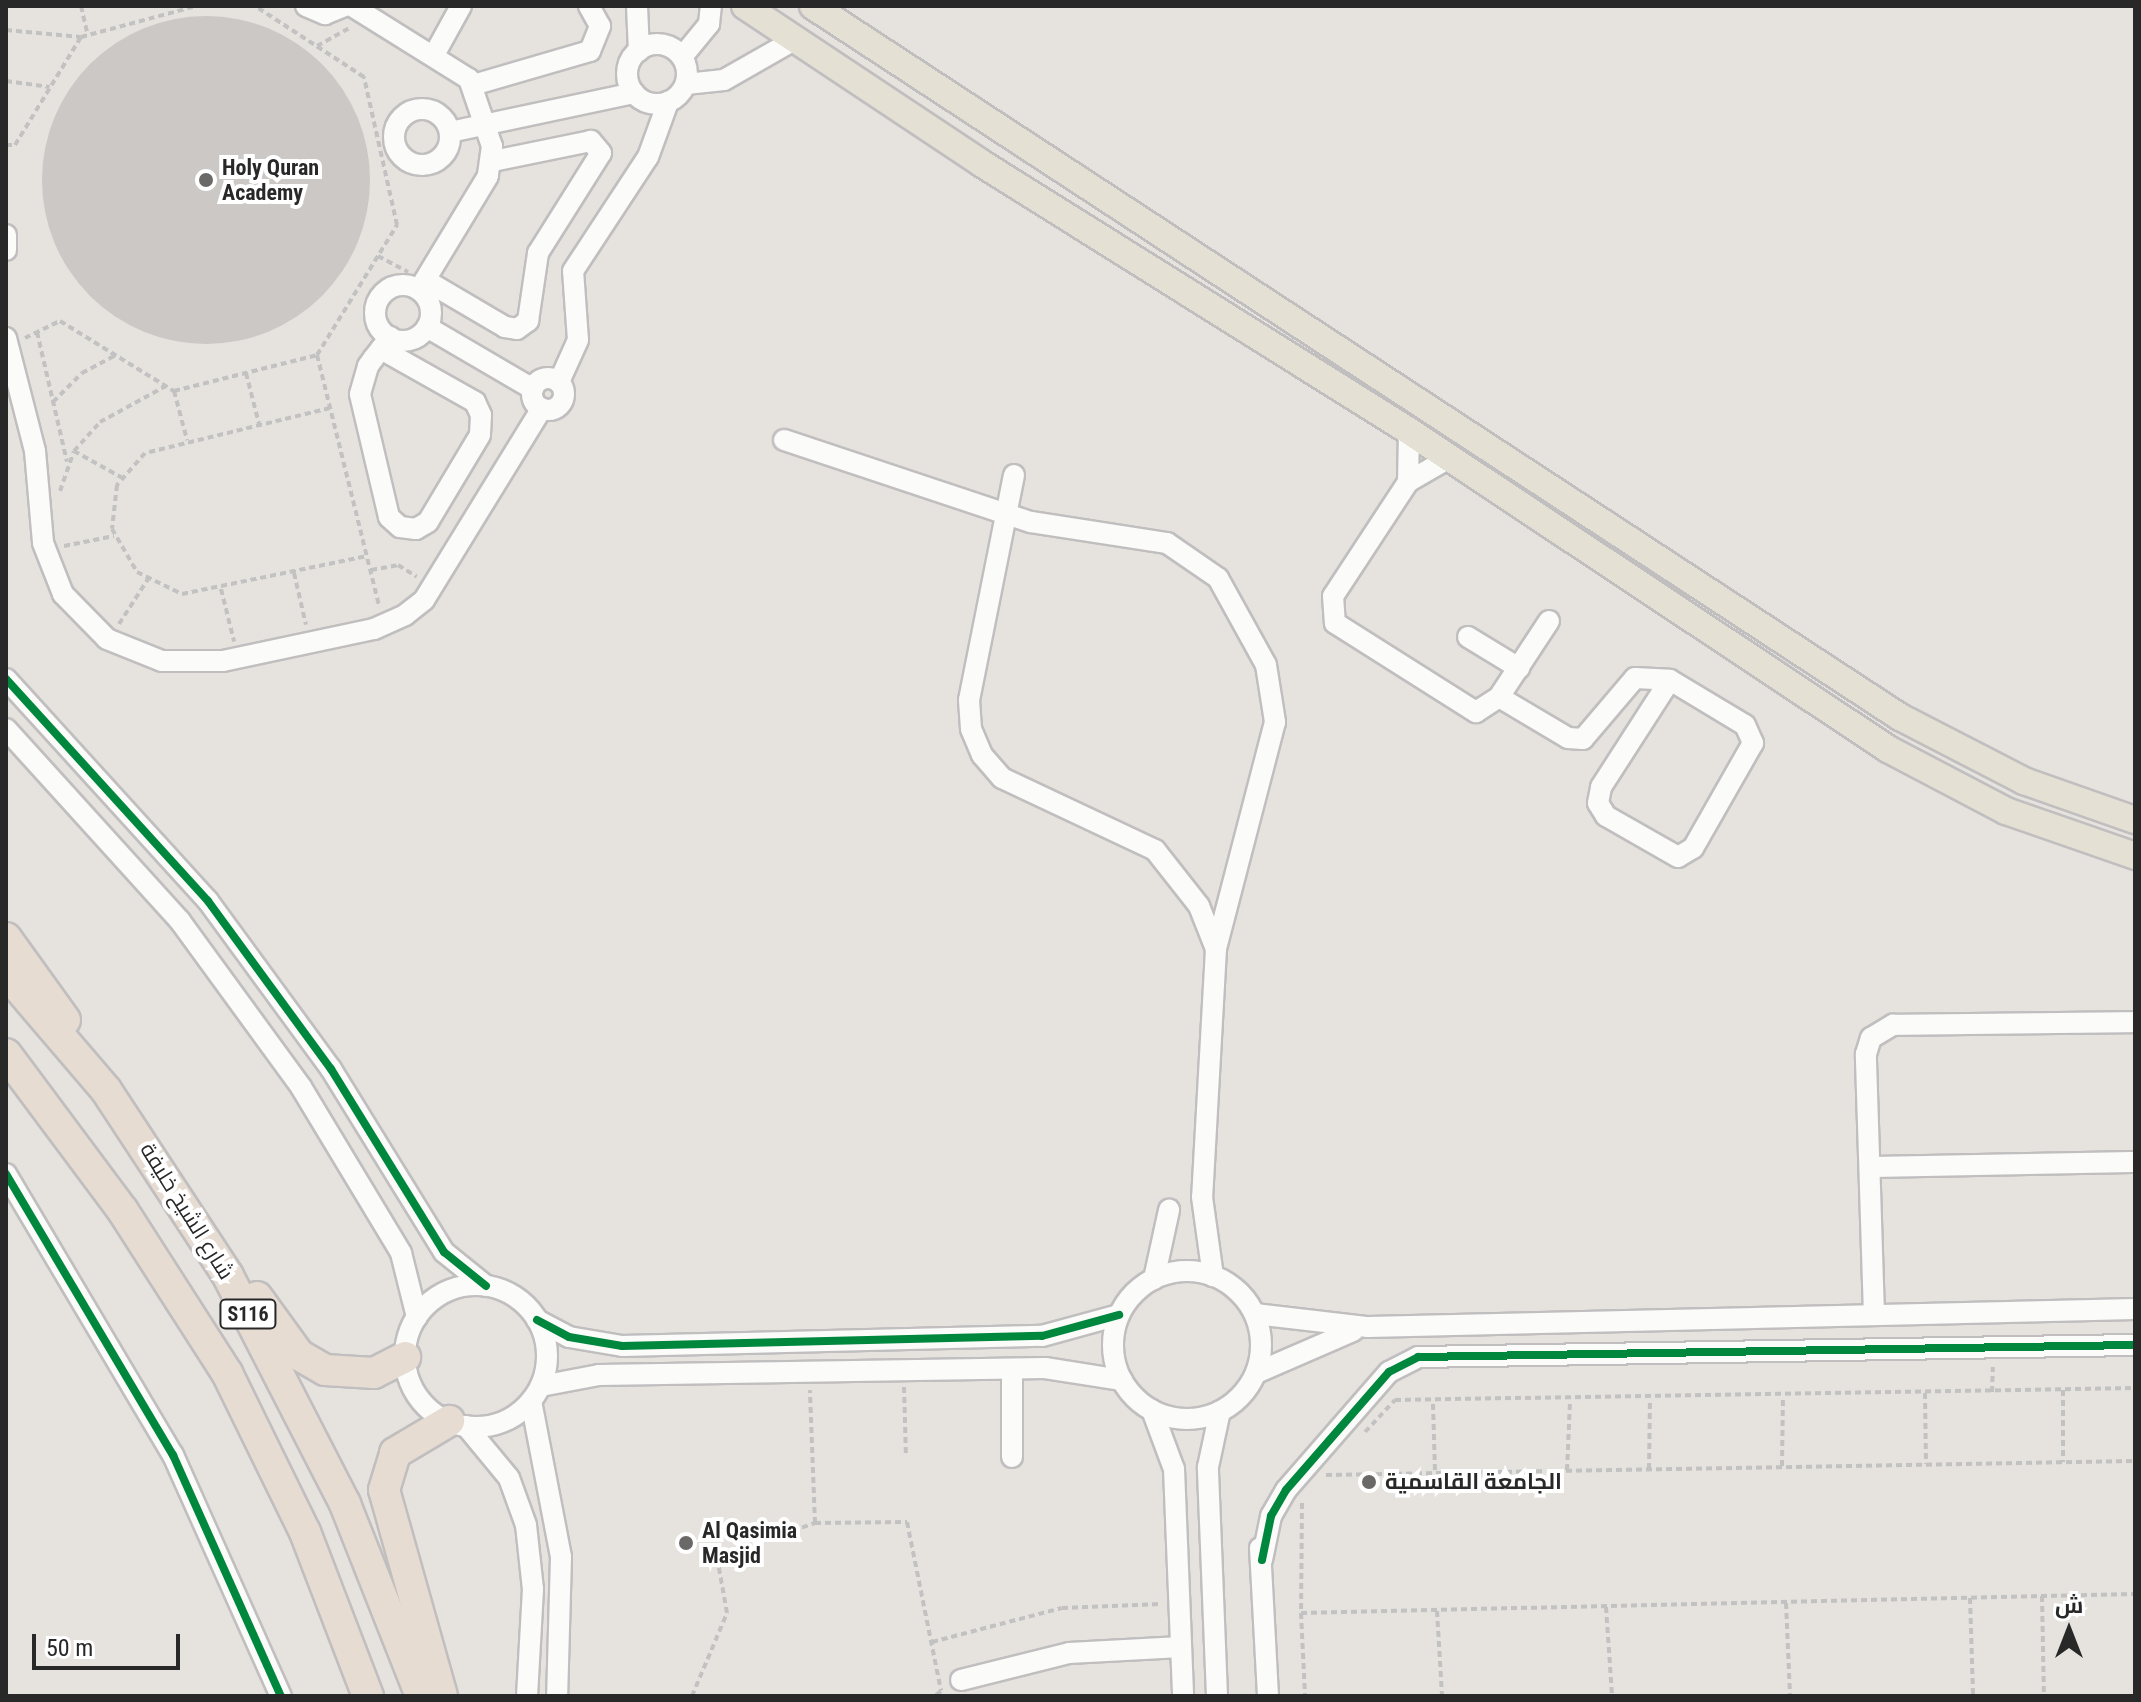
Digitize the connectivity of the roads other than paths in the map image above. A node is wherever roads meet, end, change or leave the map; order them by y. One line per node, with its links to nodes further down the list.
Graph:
1 (306, 6): 7 (street)
2 (461, 6): 12 (street)
3 (589, 6): 16 (street)
4 (711, 6): 13 (street)
5 (745, 6): 9 (main road)
6 (813, 6): 46 (main road)
7 (357, 8): 12 (street)
8 (639, 13): 10 (street); 11 (street)
9 (796, 39): 15 (street); 33 (main road)
10 (664, 45): 11 (street); 13 (street)
11 (639, 51): 14 (street)
12 (434, 55): 16 (street)
13 (682, 57): 15 (street)
14 (627, 72): 17 (street); 18 (street)
15 (686, 84): 19 (street)
16 (473, 85): 20 (street)
17 (602, 95): 18 (street); 20 (street)
18 (638, 96): 19 (street); 21 (street)
19 (668, 102): 21 (street)
20 (486, 123): 22 (street); 23 (street)
21 (655, 129): 30 (street)
22 (450, 132)
23 (493, 161): 26 (street); 26 (street)
24 (6, 235): 25 (street)
25 (6, 250)
26 (422, 285): 27 (street); 29 (street)
27 (427, 327): 29 (street); 31 (street)
28 (7, 342): 32 (street)
29 (390, 342): 29 (street)
30 (559, 382): 31 (street); 32 (street)
31 (533, 389): 32 (street)
32 (542, 408)
33 (1409, 431): 35 (main road); 37 (street)
34 (784, 440): 38 (street)
35 (1449, 458): 37 (street); 47 (main road)
36 (1014, 475): 38 (street)
37 (1408, 482): 44 (street)
38 (1009, 514): 49 (street); 49 (street)
39 (1549, 621): 41 (street)
40 (1468, 637): 41 (street)
41 (1519, 668): 44 (street)
42 (6, 679): 61 (street)
43 (1670, 680): 43 (street); 44 (street)
44 (1499, 697)
45 (6, 729): 66 (street)
46 (2135, 820)
47 (2135, 856)
48 (6, 938): 52 (highway)
49 (1216, 949): 59 (street)
50 (6, 973): 52 (highway, شارع الشيخ خليفة / S116)
51 (2135, 1022): 55 (street)
52 (71, 1045): 58 (highway, شارع الشيخ خليفة / S116)
53 (6, 1054): 82 (highway, S116)
54 (2135, 1162): 55 (street)
55 (1870, 1167): 65 (street)
56 (6, 1174): 81 (street)
57 (1169, 1210): 60 (street)
58 (228, 1276): 70 (highway); 83 (highway, شارع الشيخ خليفة / S116)
59 (1213, 1276): 60 (street); 63 (street)
60 (1154, 1279): 64 (street)
61 (486, 1286): 66 (street); 67 (street)
62 (2135, 1309): 65 (street)
63 (1255, 1314): 68 (street); 72 (street)
64 (1119, 1315): 67 (street); 73 (street)
65 (1874, 1315): 68 (street)
66 (417, 1317): 70 (street)
67 (537, 1320): 74 (street)
68 (1368, 1327): 72 (street)
69 (2135, 1345): 89 (street)
70 (405, 1357): 77 (street)
71 (1012, 1369): 73 (street); 74 (street); 78 (street)
72 (1256, 1373): 76 (street)
73 (1122, 1380): 75 (street)
74 (536, 1393): 77 (street); 86 (street)
75 (1152, 1410): 76 (street); 79 (street)
76 (1220, 1411): 88 (street)
77 (458, 1424): 84 (highway); 85 (street)
78 (1012, 1457)
79 (1181, 1647): 80 (street); 87 (street)
80 (961, 1680)
81 (281, 1696)
82 (368, 1696)
83 (421, 1696)
84 (442, 1696)
85 (527, 1696)
86 (557, 1696)
87 (1183, 1696)
88 (1217, 1696)
89 (1268, 1696)

